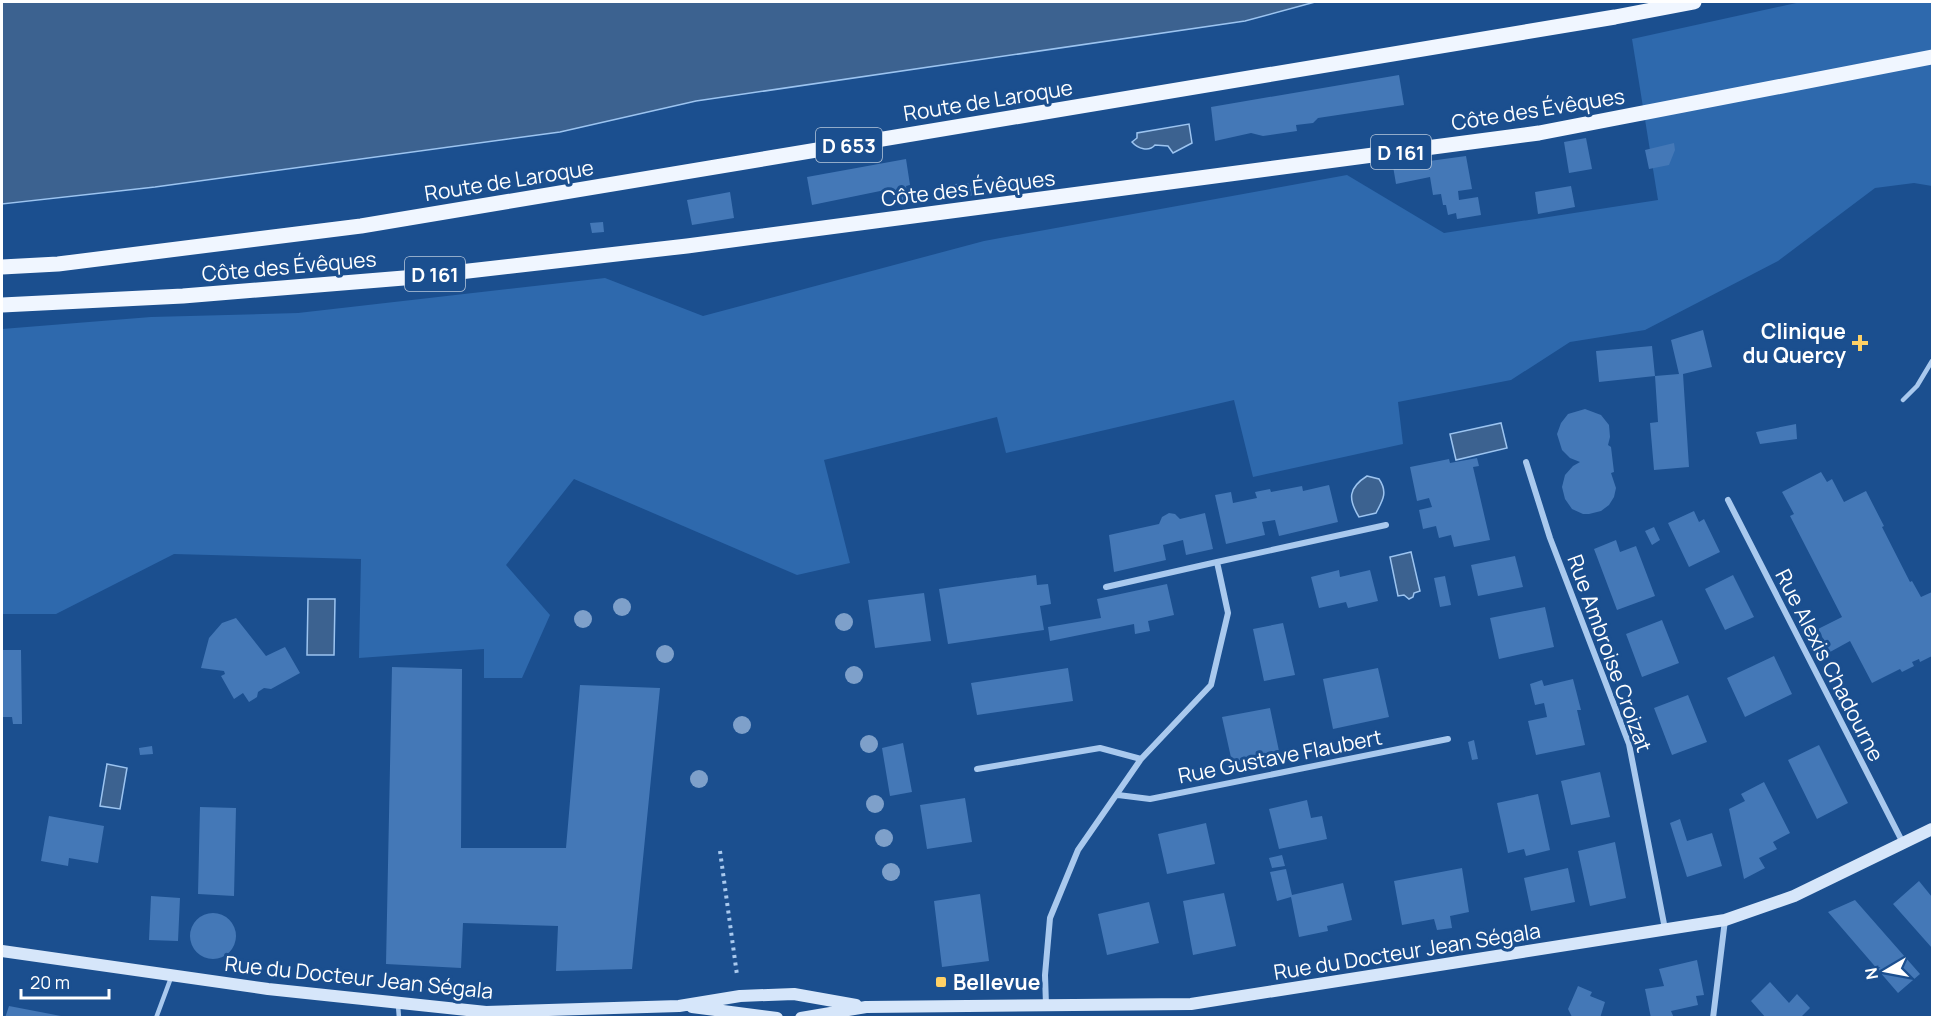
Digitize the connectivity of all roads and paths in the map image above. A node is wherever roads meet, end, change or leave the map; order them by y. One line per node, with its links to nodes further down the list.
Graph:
1 (1694, 2): 3 (main road, Route de Laroque / D 653)
2 (1932, 57): 4 (main road, Côte des Évêques / D 161)
3 (2, 267)
4 (2, 305)
5 (1932, 361): 6 (lane)
6 (1902, 400)
7 (1526, 462): 20 (street, Rue Ambroise Croizat)
8 (1728, 500): 17 (street, Rue Alexis Chadourne)
9 (1386, 525): 10 (street)
10 (1217, 561): 11 (street); 13 (street)
11 (1106, 587)
12 (1448, 739): 15 (street, Rue Gustave Flaubert)
13 (1141, 759): 14 (street); 15 (street)
14 (977, 769)
15 (1118, 795): 26 (street)
16 (1932, 828): 17 (street, Rue du Docteur Jean Ségala)
17 (1903, 844): 19 (street, Rue du Docteur Jean Ségala)
18 (720, 851): 23 (path)
19 (1725, 920): 20 (street, Rue du Docteur Jean Ségala); 34 (street)
20 (1665, 930): 26 (street, Rue du Docteur Jean Ségala)
21 (2, 951): 22 (street, Rue du Docteur Jean Ségala)
22 (172, 975): 24 (street, Rue du Docteur Jean Ségala); 30 (lane)
23 (740, 996): 25 (street, Rue du Docteur Jean Ségala); 27 (street, Rue du Docteur Jean Ségala)
24 (398, 1002): 29 (street, Rue du Docteur Jean Ségala); 31 (lane)
25 (679, 1006): 29 (street, Rue du Docteur Jean Ségala); 32 (street, Rue du Docteur Jean Ségala)
26 (1046, 1006): 28 (street, Rue du Docteur Jean Ségala)
27 (866, 1012): 28 (street, Rue du Docteur Jean Ségala); 33 (street, Rue du Docteur Jean Ségala)
28 (906, 1012)
29 (486, 1015)
30 (156, 1017)
31 (399, 1017)
32 (777, 1017)
33 (801, 1017)
34 (1713, 1017)

